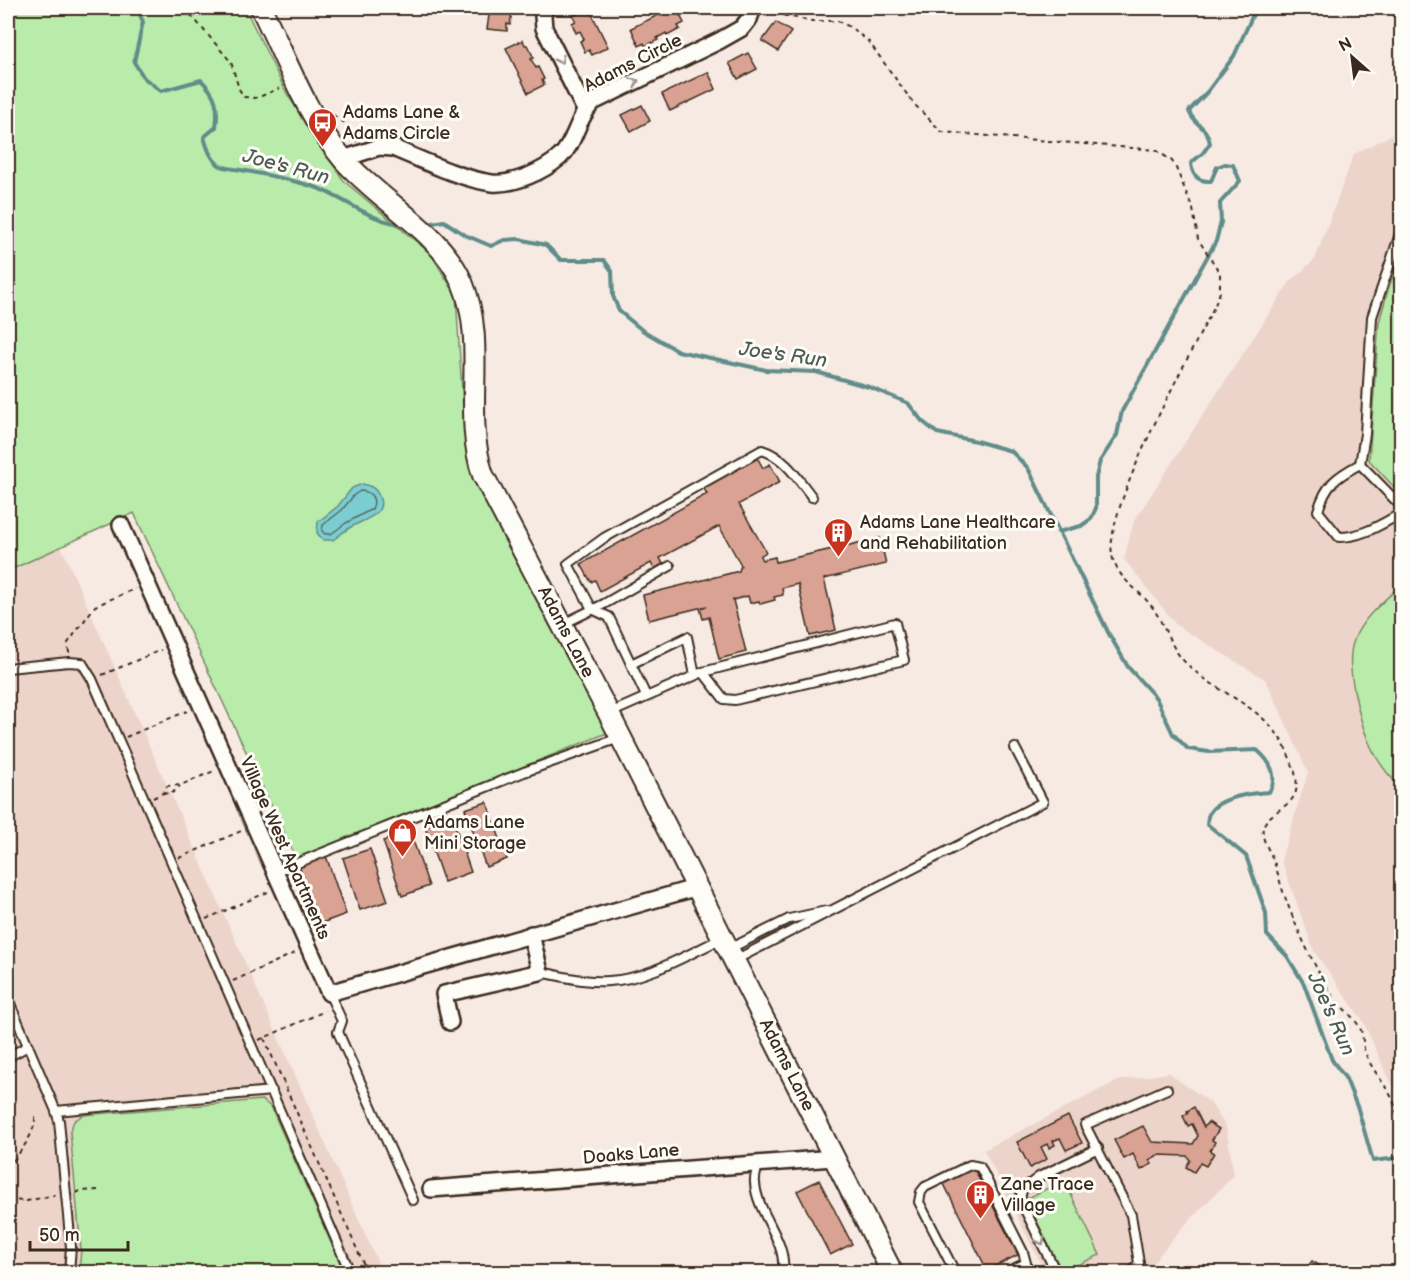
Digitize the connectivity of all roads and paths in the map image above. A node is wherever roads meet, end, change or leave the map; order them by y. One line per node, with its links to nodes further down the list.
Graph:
1 (184, 8): 5 (path)
2 (261, 8): 9 (street, Adams Lane)
3 (545, 8): 6 (street, Adams Circle, one-way to 6)
4 (759, 12): 6 (street, Adams Circle, one-way to 4); 62 (path)
5 (286, 84)
6 (585, 110): 9 (street, Adams Circle)
7 (329, 111): 8 (path)
8 (366, 140)
9 (343, 159): 19 (street, Adams Lane)
10 (1401, 228): 11 (lane)
11 (1360, 464): 13 (lane); 14 (lane)
12 (812, 497): 18 (lane)
13 (1401, 507)
14 (1401, 513)
15 (121, 525): 17 (street, Village West Apartments)
16 (670, 566): 18 (lane)
17 (147, 583): 21 (path); 39 (street, Village West Apartments)
18 (592, 609): 19 (lane); 22 (lane)
19 (562, 625): 29 (street, Adams Lane)
20 (162, 649): 26 (path)
21 (69, 662): 23 (lane); 26 (lane)
22 (631, 664): 25 (lane); 27 (lane)
23 (8, 668)
24 (704, 672): 24 (lane); 25 (lane)
25 (695, 675): 27 (lane)
26 (92, 679): 31 (lane)
27 (646, 696): 29 (lane)
28 (189, 710): 31 (path)
29 (609, 714): 30 (street, Adams Lane)
30 (620, 737): 39 (lane); 40 (street, Adams Lane)
31 (118, 740): 36 (lane)
32 (1015, 748): 42 (lane)
33 (215, 771): 34 (path)
34 (181, 785): 35 (path); 35 (path)
35 (163, 793): 36 (path)
36 (145, 801): 38 (lane)
37 (242, 831): 38 (path)
38 (171, 862): 43 (lane)
39 (274, 873): 50 (street, Village West Apartments)
40 (698, 887): 44 (street); 45 (street, Adams Lane)
41 (268, 892): 43 (path)
42 (834, 909): 45 (lane); 45 (lane)
43 (198, 922): 48 (lane)
44 (531, 934): 47 (street); 50 (street)
45 (728, 950): 47 (lane); 64 (street, Adams Lane)
46 (295, 953): 48 (path)
47 (540, 972): 53 (street)
48 (225, 984): 55 (lane)
49 (8, 999): 51 (lane)
50 (332, 1000): 54 (path); 73 (lane)
51 (17, 1020): 52 (lane); 56 (lane)
52 (8, 1021)
53 (450, 1022)
54 (264, 1038): 55 (path); 76 (path)
55 (251, 1044): 59 (lane)
56 (28, 1046): 57 (lane); 60 (lane)
57 (8, 1058)
58 (1167, 1089): 63 (lane)
59 (272, 1091): 60 (lane); 75 (lane)
60 (56, 1111): 74 (lane)
61 (35, 1113): 66 (path)
62 (1401, 1125)
63 (1098, 1148): 81 (lane, one-way to 81); 82 (lane)
64 (833, 1158): 65 (street, Doaks Lane); 78 (street, Adams Lane)
65 (758, 1164): 68 (street, Doaks Lane); 77 (lane)
66 (8, 1168)
67 (8, 1189): 72 (path)
68 (431, 1189)
69 (98, 1190): 70 (path)
70 (76, 1193)
71 (55, 1195): 72 (path)
72 (8, 1200)
73 (413, 1200)
74 (69, 1272)
75 (350, 1272)
76 (367, 1272)
77 (783, 1272)
78 (892, 1272)
79 (953, 1272): 80 (lane)
80 (1007, 1272)
81 (1056, 1272)
82 (1132, 1272)

